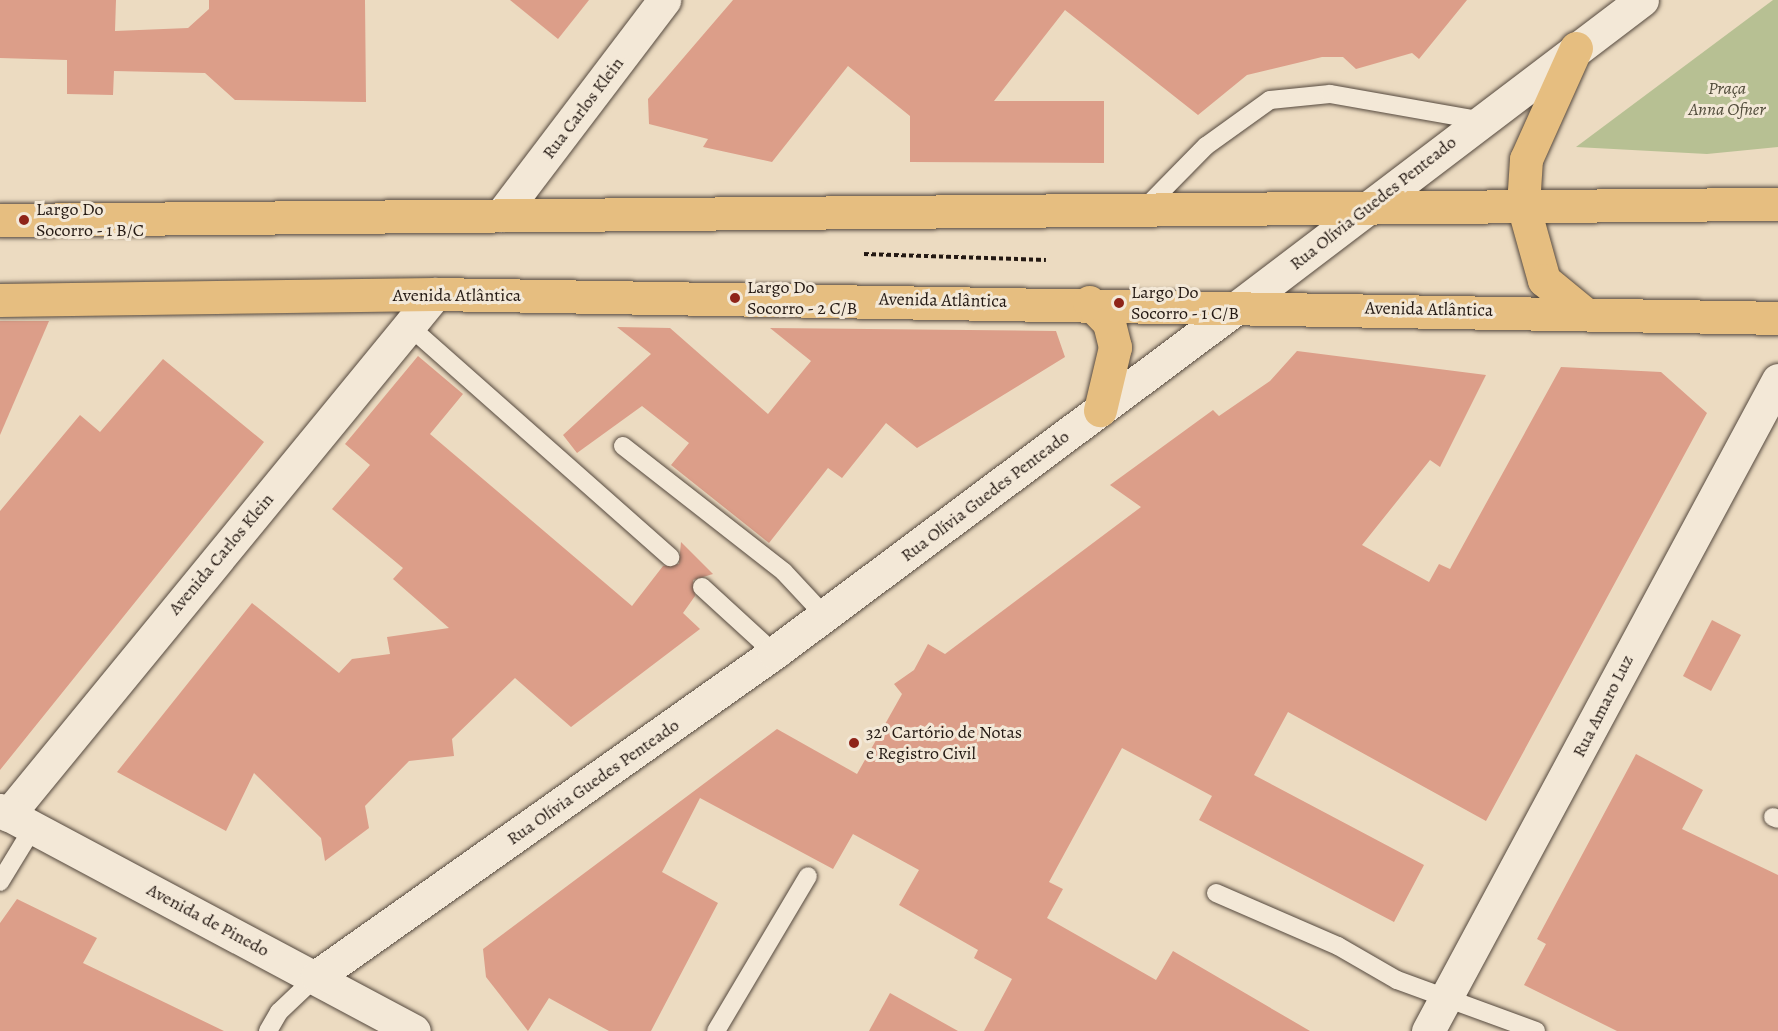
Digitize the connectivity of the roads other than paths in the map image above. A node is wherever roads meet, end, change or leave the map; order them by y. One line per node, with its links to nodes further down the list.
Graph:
1 (664, 0): 9 (street, Rua Carlos Klein)
2 (1642, 0): 3 (street, Rua Olívia Guedes Penteado)
3 (1576, 48): 4 (street, Rua Olívia Guedes Penteado); 7 (main road)
4 (1478, 120): 6 (street, Rua Olívia Guedes Penteado); 8 (lane)
5 (1778, 204): 7 (main road)
6 (1369, 205): 7 (main road); 8 (main road); 14 (street, Rua Olívia Guedes Penteado)
7 (1523, 205): 15 (main road)
8 (1146, 207): 9 (main road)
9 (501, 215): 10 (main road)
10 (0, 220)
11 (435, 294): 12 (main road, Avenida Atlântica); 13 (main road, Avenida Atlântica); 17 (street, Avenida Carlos Klein)
12 (0, 300)
13 (1089, 302): 14 (main road, Avenida Atlântica); 19 (main road)
14 (1235, 309): 15 (main road, Avenida Atlântica); 19 (street, Rua Olívia Guedes Penteado)
15 (1584, 313): 16 (main road, Avenida Atlântica)
16 (1778, 318)
17 (409, 326): 21 (lane); 25 (street, Avenida Carlos Klein)
18 (1778, 380): 30 (street, Rua Amaro Luz)
19 (1100, 410): 23 (street, Rua Olívia Guedes Penteado)
20 (623, 446): 23 (lane)
21 (670, 557)
22 (702, 587): 24 (lane)
23 (825, 616): 24 (street, Rua Olívia Guedes Penteado)
24 (774, 653): 29 (street, Rua Olívia Guedes Penteado)
25 (14, 818): 27 (lane); 29 (street, Avenida de Pinedo)
26 (808, 876): 33 (lane)
27 (0, 882)
28 (1216, 893): 30 (lane)
29 (317, 976): 31 (lane); 32 (street, Avenida de Pinedo)
30 (1445, 999): 34 (street, Rua Amaro Luz); 35 (lane)
31 (268, 1031)
32 (414, 1031)
33 (716, 1031)
34 (1428, 1031)
35 (1536, 1031)

